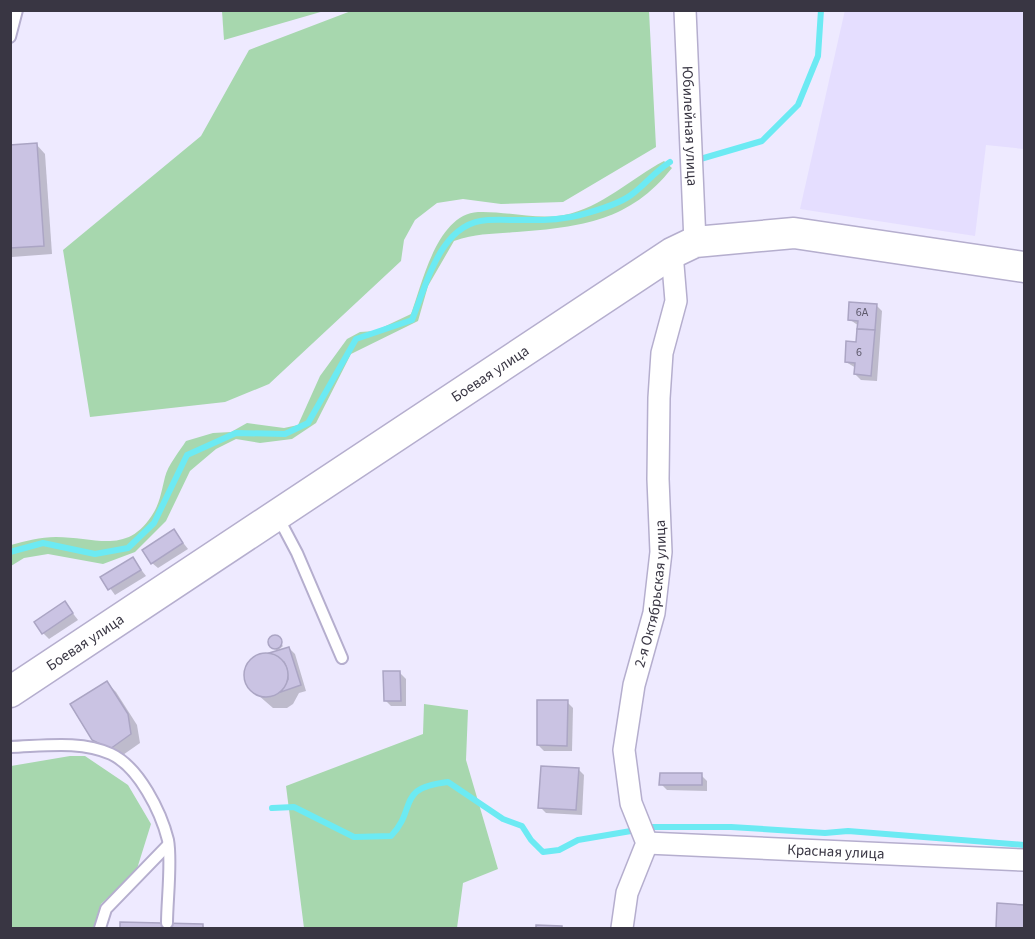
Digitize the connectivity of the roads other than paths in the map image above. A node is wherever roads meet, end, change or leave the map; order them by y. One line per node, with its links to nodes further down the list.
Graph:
1 (17, 10): 3 (lane)
2 (685, 10): 4 (street, Юбилейная улица)
3 (10, 37)
4 (684, 247): 5 (street, Боевая улица); 6 (street, Боевая улица); 10 (street, 2-я Октябрьская улица)
5 (1024, 267)
6 (277, 514): 7 (lane); 8 (street, Боевая улица)
7 (342, 658)
8 (10, 692)
9 (10, 747): 11 (lane)
10 (647, 843): 12 (street, Красная улица); 15 (street)
11 (168, 845): 13 (lane); 14 (lane)
12 (1024, 860)
13 (167, 923)
14 (100, 928)
15 (622, 928)

